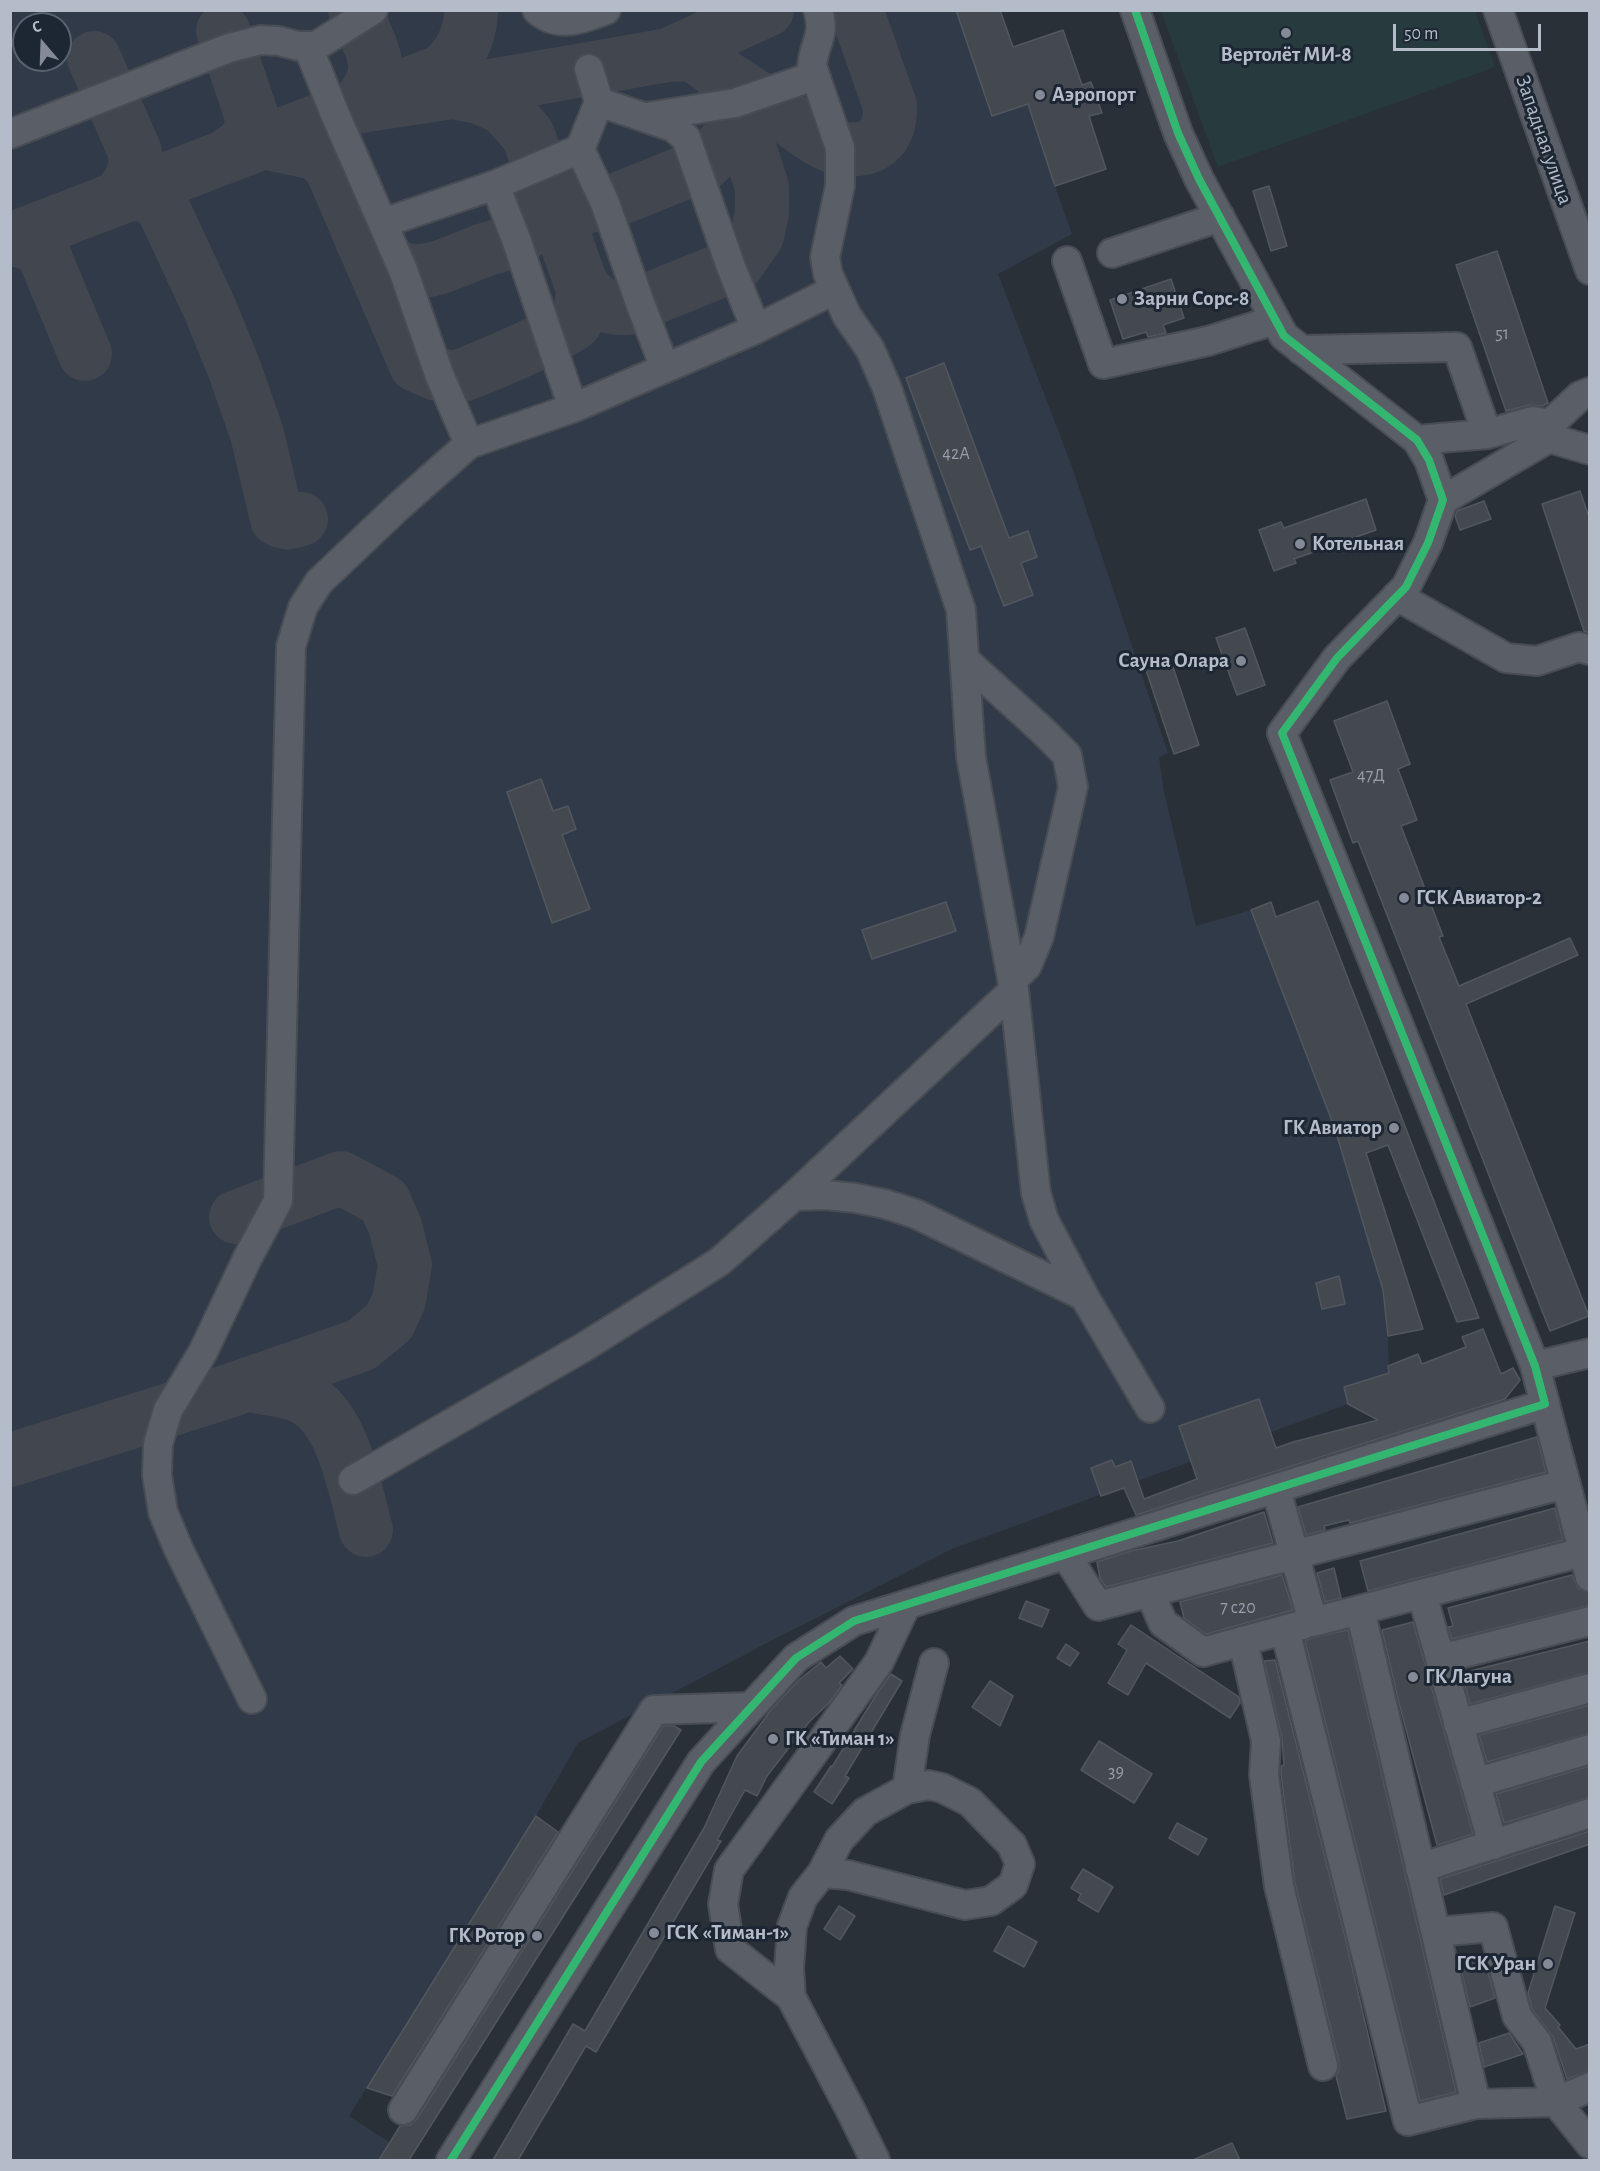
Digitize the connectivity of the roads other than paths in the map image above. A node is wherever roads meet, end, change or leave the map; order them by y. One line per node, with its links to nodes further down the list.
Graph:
1 (373, 10): 7 (street)
2 (537, 10): 3 (street)
3 (606, 10)
4 (818, 10): 9 (street)
5 (1135, 10): 15 (street)
6 (1498, 10): 19 (street, Западная улица)
7 (308, 47): 12 (street); 16 (street)
8 (589, 69): 10 (street)
9 (814, 76): 11 (street); 20 (street)
10 (599, 102): 11 (street); 13 (street)
11 (645, 117): 22 (street)
12 (10, 134)
13 (580, 149): 14 (street); 24 (street)
14 (495, 185): 16 (street); 26 (street)
15 (1220, 217): 17 (street); 21 (street)
16 (383, 223): 30 (street)
17 (1112, 253)
18 (1067, 261): 21 (street)
19 (1590, 270)
20 (834, 290): 22 (street); 35 (street)
21 (1275, 320): 23 (street)
22 (756, 329): 24 (street)
23 (1301, 350): 28 (street); 29 (street)
24 (665, 368): 26 (street)
25 (1586, 390): 27 (street)
26 (573, 408): 30 (street)
27 (1549, 431): 28 (street); 31 (street); 32 (street)
28 (1487, 434): 29 (street)
29 (1417, 440): 32 (street)
30 (468, 444): 60 (street)
31 (1590, 450)
32 (1443, 500): 33 (street)
33 (1397, 596): 34 (street); 40 (street)
34 (1590, 650)
35 (965, 660): 36 (street); 36 (street)
36 (1013, 985): 37 (street); 38 (street)
37 (794, 1196): 38 (street); 43 (street)
38 (1084, 1296): 42 (street)
39 (1590, 1353): 40 (street)
40 (1535, 1366): 41 (street)
41 (1545, 1404): 44 (street); 45 (street)
42 (1150, 1408)
43 (353, 1480)
44 (1565, 1484): 47 (street); 48 (street)
45 (1276, 1489): 46 (street); 47 (street)
46 (1066, 1555): 49 (street); 51 (street)
47 (1294, 1555): 49 (street); 54 (street)
48 (1586, 1565): 50 (street)
49 (1150, 1593): 56 (street)
50 (1422, 1594): 52 (street); 57 (street)
51 (906, 1605): 61 (street); 71 (street)
52 (1360, 1610): 54 (street); 68 (street)
53 (1590, 1621): 57 (street)
54 (1313, 1622): 55 (street)
55 (1285, 1630): 56 (street); 75 (street)
56 (1243, 1641): 72 (street)
57 (1440, 1659): 62 (street)
58 (934, 1663): 65 (street)
59 (1590, 1689): 62 (street)
60 (252, 1700)
61 (751, 1707): 76 (street); 78 (street)
62 (1458, 1724): 64 (street)
63 (1590, 1749): 64 (street)
64 (1475, 1783): 67 (street)
65 (907, 1789): 69 (street); 69 (street)
66 (1590, 1813): 67 (street)
67 (1493, 1845): 68 (street)
68 (1420, 1868): 70 (street)
69 (822, 1873): 71 (street)
70 (1436, 1932): 74 (street); 75 (street)
71 (791, 1997): 79 (street)
72 (1323, 2066)
73 (1590, 2086): 74 (street)
74 (1556, 2102): 75 (street); 77 (street)
75 (1476, 2104)
76 (403, 2110)
77 (1590, 2144)
78 (451, 2160)
79 (875, 2160)

